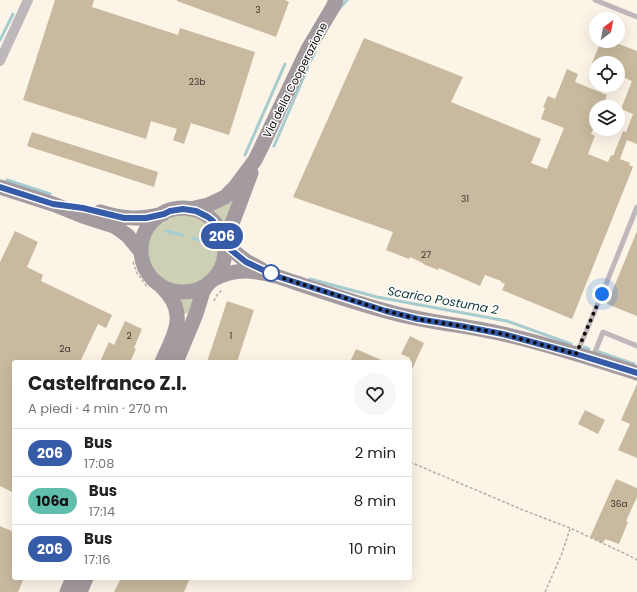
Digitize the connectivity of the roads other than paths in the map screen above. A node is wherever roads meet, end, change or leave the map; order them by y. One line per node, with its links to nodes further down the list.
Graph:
1 (28, 0): 5 (street)
2 (336, 0): 6 (street, Via della Cooperazione)
3 (595, 0): 4 (lane)
4 (637, 16)
5 (0, 61)
6 (255, 160): 10 (street, Via della Cooperazione); 14 (street, Via della Cooperazione)
7 (0, 187): 8 (street)
8 (53, 204): 12 (street); 13 (street)
9 (637, 207): 20 (lane)
10 (190, 209): 11 (street); 14 (street)
11 (164, 214): 13 (street); 15 (street)
12 (83, 216): 13 (lane); 15 (street)
13 (116, 217)
14 (224, 241): 16 (street); 17 (street)
15 (137, 257): 18 (street)
16 (276, 276): 17 (street); 20 (street)
17 (216, 283): 18 (street); 23 (street)
18 (155, 288): 22 (street)
19 (637, 346): 21 (lane)
20 (576, 354): 21 (street)
21 (592, 359): 24 (street)
22 (163, 360)
23 (177, 360)
24 (637, 373)
25 (72, 580): 27 (street)
26 (85, 580): 28 (street)
27 (67, 592)
28 (80, 592)

